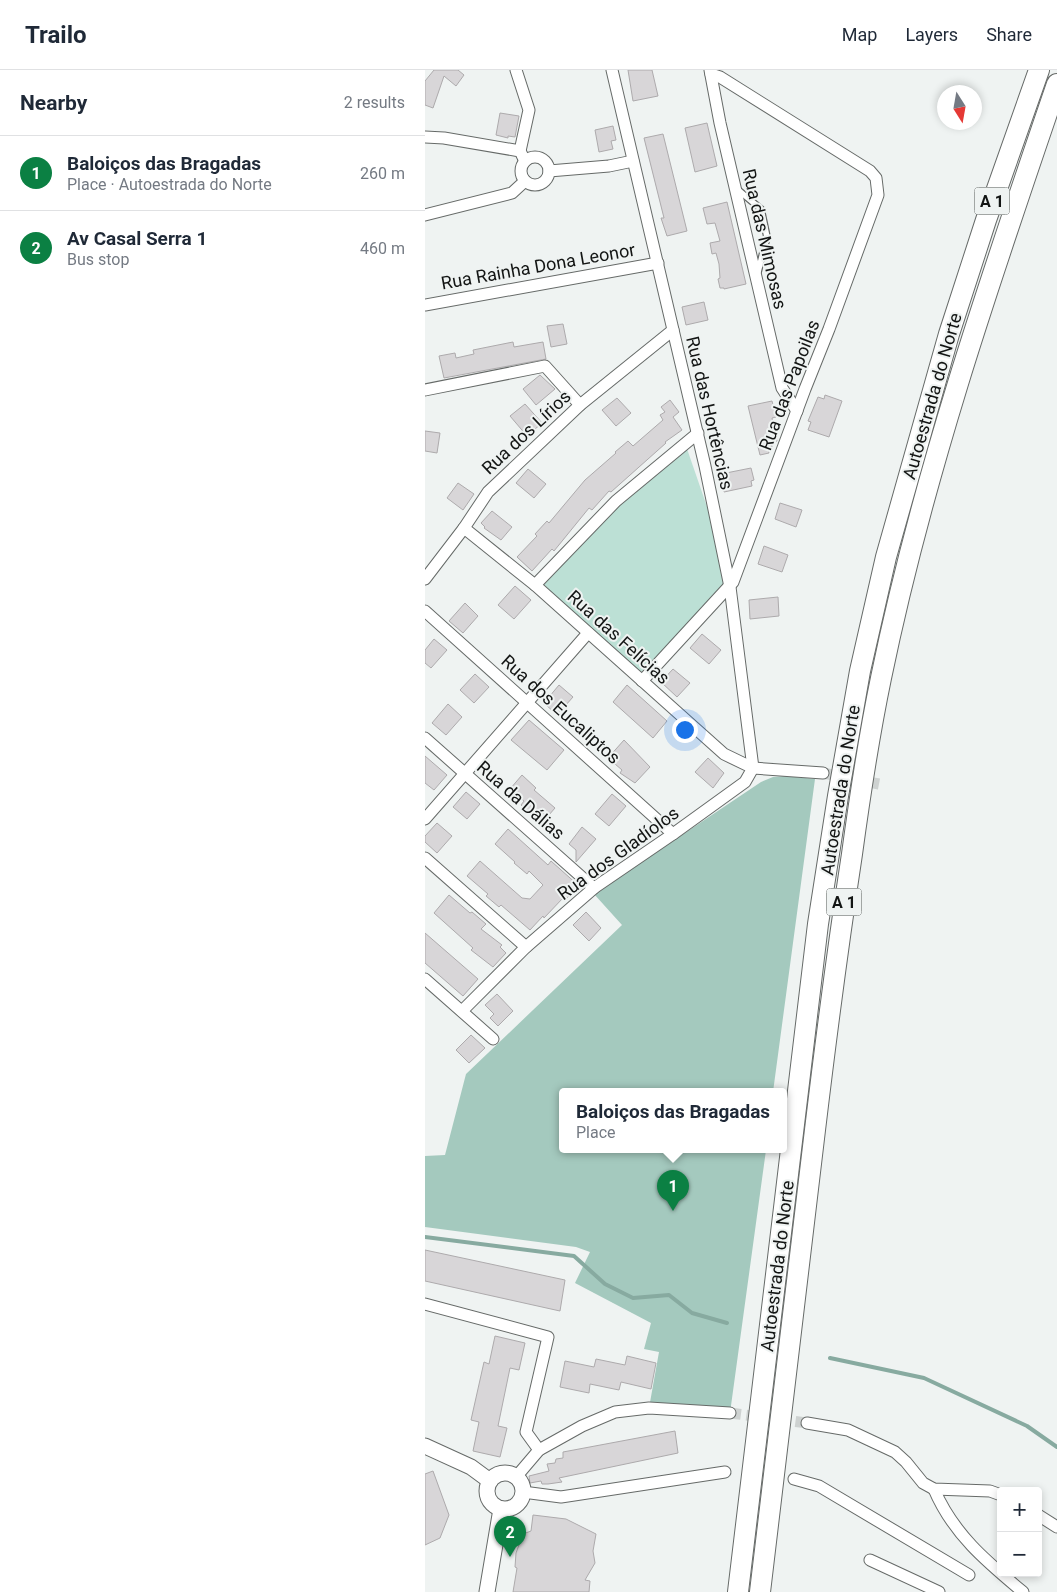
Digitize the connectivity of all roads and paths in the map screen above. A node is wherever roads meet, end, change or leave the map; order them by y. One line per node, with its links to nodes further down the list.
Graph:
1 (516, 70): 7 (street)
2 (613, 70): 8 (street, Rua das Hortências)
3 (1039, 70): 59 (highway, Autoestrada do Norte / A 1)
4 (710, 72): 11 (street, Rua das Mimosas); 19 (street, Rua das Papoilas)
5 (1057, 84): 60 (highway, Autoestrada do Norte / A 1)
6 (425, 137): 7 (street)
7 (523, 156): 9 (street); 10 (street)
8 (633, 161): 9 (street); 13 (street, Rua das Hortências)
9 (549, 171): 10 (street)
10 (525, 182): 12 (street)
11 (735, 188): 14 (street, Rua das Mimosas); 14 (lane)
12 (425, 215)
13 (658, 262): 15 (street, Rua Rainha Dona Leonor); 16 (street, Rua das Hortências)
14 (756, 279): 19 (street, Rua das Mimosas)
15 (425, 304)
16 (673, 330): 18 (street, Rua dos Lírios); 20 (street, Rua das Hortências)
17 (425, 391): 18 (street)
18 (580, 405): 21 (street, Rua dos Lírios)
19 (797, 411): 24 (street, Rua das Papoilas)
20 (698, 433): 23 (street); 24 (street, Rua das Hortências)
21 (464, 528): 22 (street, Rua dos Lírios); 23 (street, Rua das Felícias)
22 (425, 579)
23 (535, 585): 26 (street, Rua das Felícias)
24 (730, 587): 27 (street); 30 (street, Rua das Hortências)
25 (425, 611): 28 (street, Rua dos Eucaliptos)
26 (588, 633): 27 (street, Rua das Felícias); 28 (street)
27 (642, 681): 30 (street, Rua das Felícias)
28 (527, 703): 32 (street); 34 (street, Rua dos Eucaliptos)
29 (425, 738): 32 (street, Rua da Dálias)
30 (753, 768): 31 (street); 34 (street, Rua dos Gladíolos)
31 (823, 773)
32 (465, 774): 33 (street); 36 (street, Rua da Dálias)
33 (425, 819)
34 (673, 834): 36 (street, Rua dos Gladíolos)
35 (425, 858): 37 (street)
36 (594, 888): 37 (street, Rua dos Gladíolos)
37 (526, 947): 39 (street, Rua dos Gladíolos)
38 (425, 979): 39 (street)
39 (462, 1011): 40 (street)
40 (493, 1039)
41 (425, 1304): 45 (street)
42 (730, 1413): 45 (street)
43 (807, 1423): 50 (street)
44 (425, 1446): 49 (street)
45 (539, 1450): 47 (street)
46 (725, 1472): 51 (street)
47 (516, 1477): 49 (street); 51 (street)
48 (795, 1479): 57 (street)
49 (490, 1481): 53 (street)
50 (934, 1489): 52 (street); 62 (street)
51 (523, 1492): 53 (street)
52 (997, 1493)
53 (501, 1509): 58 (street)
54 (1042, 1518): 55 (street)
55 (1057, 1527)
56 (870, 1560): 61 (street)
57 (969, 1575)
58 (487, 1592)
59 (738, 1592)
60 (760, 1592)
61 (939, 1592)
62 (1023, 1592)

